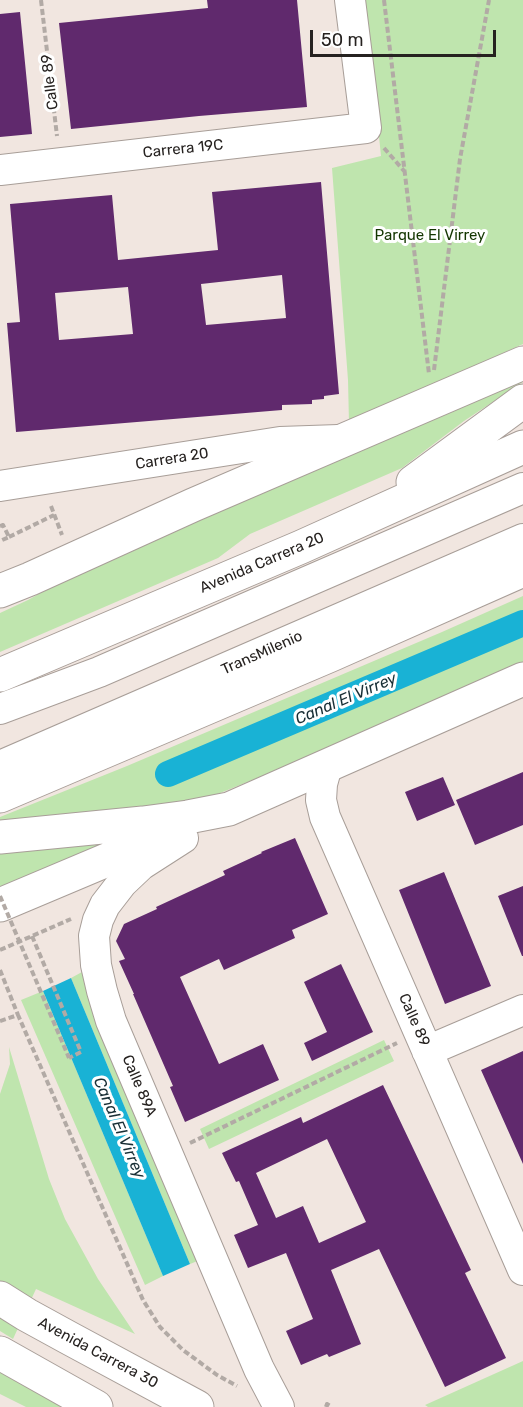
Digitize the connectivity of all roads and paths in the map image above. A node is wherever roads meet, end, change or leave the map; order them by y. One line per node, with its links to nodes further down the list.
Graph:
1 (41, 0): 6 (path, Calle 89)
2 (350, 0): 5 (street)
3 (384, 0): 8 (path)
4 (489, 0): 10 (path)
5 (366, 128): 6 (street, Carrera 19C); 8 (path)
6 (60, 163): 7 (street, Carrera 19C)
7 (0, 170)
8 (405, 172): 10 (path)
9 (523, 363): 10 (main road)
10 (435, 401): 12 (main road)
11 (523, 401): 18 (main road)
12 (345, 440): 14 (street, Carrera 20); 23 (main road)
13 (523, 447): 18 (main road, Avenida Carrera 20)
14 (40, 480): 15 (street, Carrera 20); 17 (path)
15 (0, 486)
16 (523, 488): 28 (street)
17 (54, 515): 20 (path); 23 (path)
18 (361, 520): 26 (main road, Avenida Carrera 20)
19 (0, 526): 20 (path)
20 (9, 537): 22 (path)
21 (523, 539): 29 (street, TransMilenio)
22 (0, 541)
23 (72, 560): 25 (main road)
24 (523, 570): 31 (main road)
25 (0, 592)
26 (0, 675)
27 (523, 679): 30 (main road)
28 (0, 709)
29 (0, 766)
30 (327, 766): 32 (main road); 41 (street, Calle 89)
31 (0, 796)
32 (229, 809): 33 (main road); 35 (main road); 42 (street, Calle 89A)
33 (0, 837)
34 (0, 896): 36 (path, bridge)
35 (0, 905)
36 (0, 950)
37 (0, 970): 39 (path)
38 (523, 1010): 41 (street)
39 (18, 1015): 40 (path); 46 (path)
40 (0, 1021)
41 (423, 1042): 42 (path); 43 (street, Calle 89)
42 (168, 1153): 50 (street, Calle 89A)
43 (523, 1270)
44 (13, 1306): 49 (main road, Avenida Carrera 30)
45 (0, 1353): 48 (main road)
46 (246, 1391)
47 (326, 1406): 51 (path)
48 (96, 1407)
49 (197, 1407)
50 (279, 1407)
51 (332, 1407)

